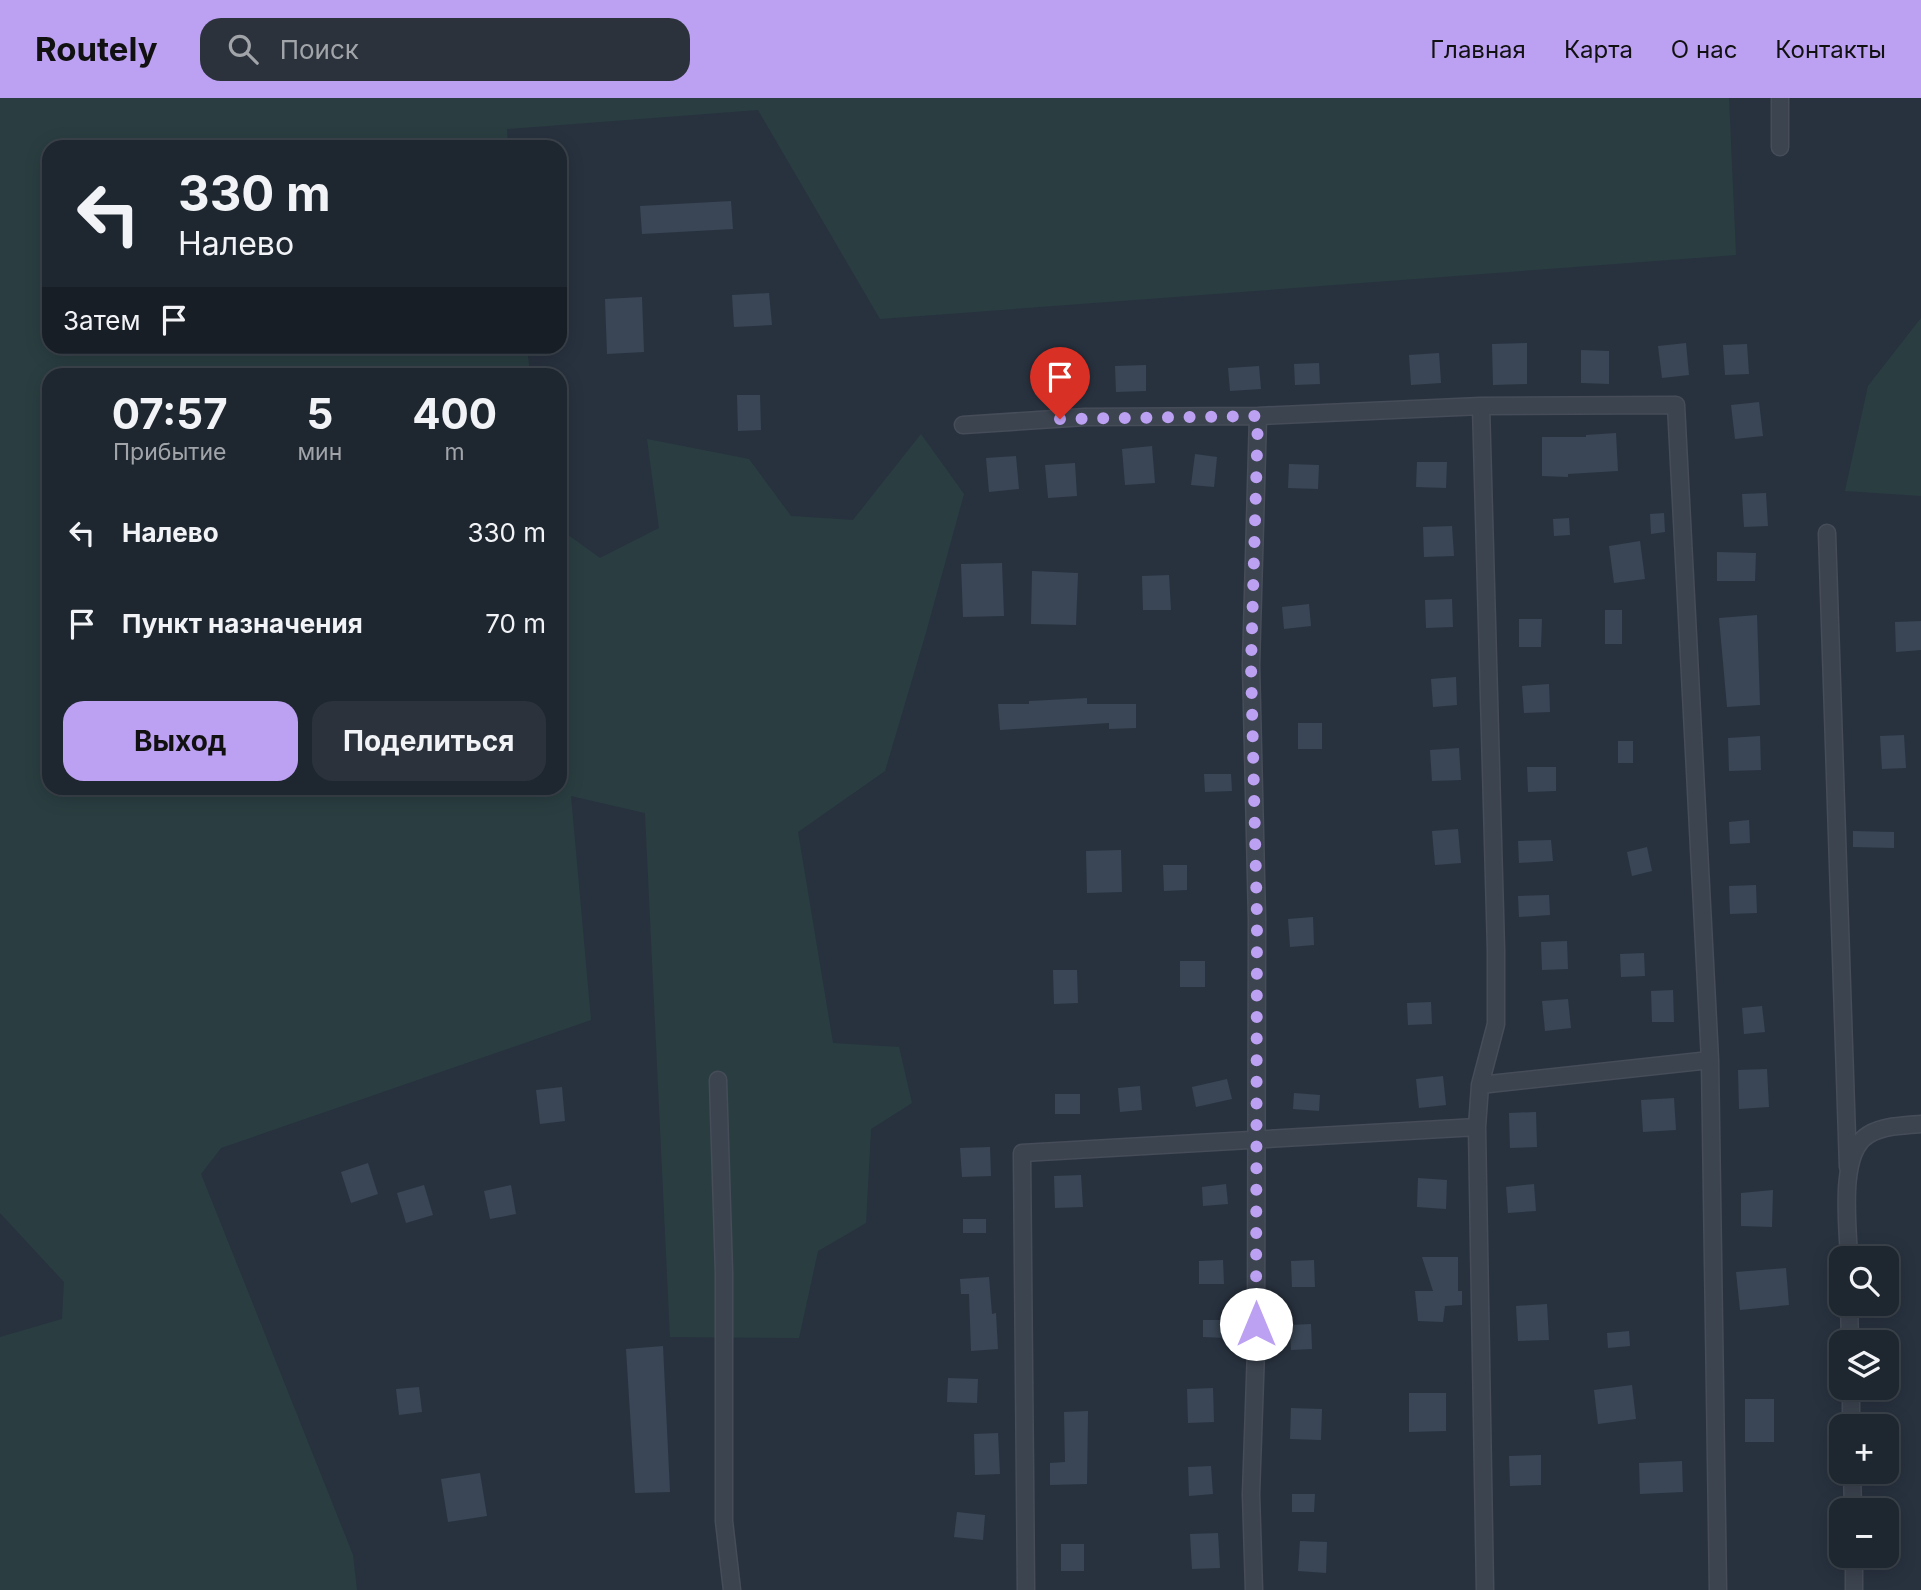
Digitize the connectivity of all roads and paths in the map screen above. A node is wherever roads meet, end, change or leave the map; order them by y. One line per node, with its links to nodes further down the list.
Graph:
1 (1780, 98): 2 (street)
2 (1780, 147)
3 (1481, 406): 4 (street); 7 (street); 9 (street)
4 (1258, 416): 5 (street); 12 (street)
5 (963, 425)
6 (1827, 533): 13 (street)
7 (1710, 1059): 9 (street); 20 (street)
8 (718, 1080): 16 (street)
9 (1480, 1085): 11 (street)
10 (1921, 1124): 13 (street)
11 (1477, 1127): 12 (street); 19 (street)
12 (1257, 1140): 17 (street); 18 (street)
13 (1848, 1167): 14 (street)
14 (1849, 1246)
15 (1854, 1568): 21 (street)
16 (732, 1590)
17 (1026, 1590)
18 (1254, 1590)
19 (1485, 1590)
20 (1718, 1590)
21 (1854, 1590)

